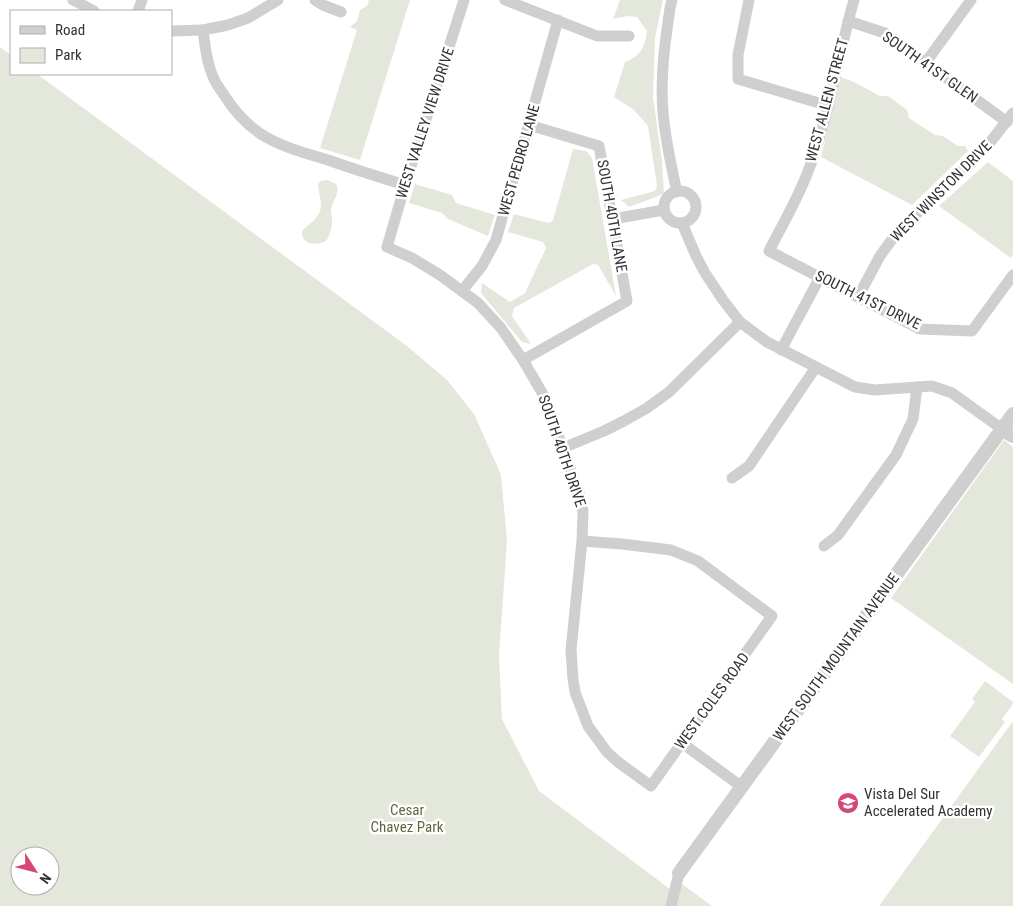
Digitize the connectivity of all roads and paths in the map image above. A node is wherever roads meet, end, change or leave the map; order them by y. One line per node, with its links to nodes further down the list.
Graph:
1 (73, 0): 10 (street)
2 (278, 0): 14 (street)
3 (315, 0): 11 (street)
4 (464, 0): 21 (street, WEST VALLEY VIEW DRIVE)
5 (505, 0): 12 (street)
6 (672, 0): 22 (street)
7 (749, 0): 18 (street)
8 (854, 0): 13 (street, WEST ALLEN STREET)
9 (971, 0): 17 (street)
10 (92, 10)
11 (341, 12)
12 (558, 20): 16 (street); 20 (street, WEST PEDRO LANE)
13 (848, 21): 17 (street, SOUTH 41ST GLEN); 18 (street, WEST ALLEN STREET)
14 (203, 30): 15 (street); 21 (street)
15 (172, 31)
16 (629, 36)
17 (926, 62): 19 (street, SOUTH 41ST GLEN)
18 (829, 106): 27 (street, WEST ALLEN STREET)
19 (1010, 117): 31 (street, WEST WINSTON DRIVE)
20 (529, 125): 24 (street, SOUTH 40TH LANE); 30 (street, WEST PEDRO LANE)
21 (405, 185): 26 (street, WEST VALLEY VIEW DRIVE)
22 (677, 192): 23 (street); 25 (street)
23 (664, 210): 24 (street); 25 (street)
24 (613, 219): 34 (street, SOUTH 40TH LANE)
25 (682, 223): 32 (street)
26 (387, 247): 30 (street, SOUTH 40TH DRIVE)
27 (769, 252): 29 (street, SOUTH 41ST DRIVE)
28 (1013, 275): 31 (street, SOUTH 41ST DRIVE)
29 (820, 278): 31 (street, SOUTH 41ST DRIVE); 33 (street)
30 (462, 291): 34 (street, SOUTH 40TH DRIVE)
31 (858, 297)
32 (740, 322): 33 (street); 39 (street)
33 (781, 350): 35 (street)
34 (523, 360): 39 (street, SOUTH 40TH DRIVE)
35 (816, 367): 36 (street); 40 (street)
36 (916, 387): 38 (street); 42 (street)
37 (1013, 414): 38 (street, WEST SOUTH MOUNTAIN AVENUE)
38 (1008, 433): 45 (street, WEST SOUTH MOUNTAIN AVENUE)
39 (563, 448): 41 (street, SOUTH 40TH DRIVE)
40 (732, 478)
41 (582, 541): 43 (street, WEST COLES ROAD); 44 (street, SOUTH 40TH DRIVE)
42 (824, 546)
43 (682, 743): 44 (street, WEST COLES ROAD); 45 (street)
44 (651, 786)
45 (742, 787): 46 (street, WEST SOUTH MOUNTAIN AVENUE)
46 (679, 873): 47 (street, WEST SOUTH MOUNTAIN AVENUE)
47 (672, 906)

